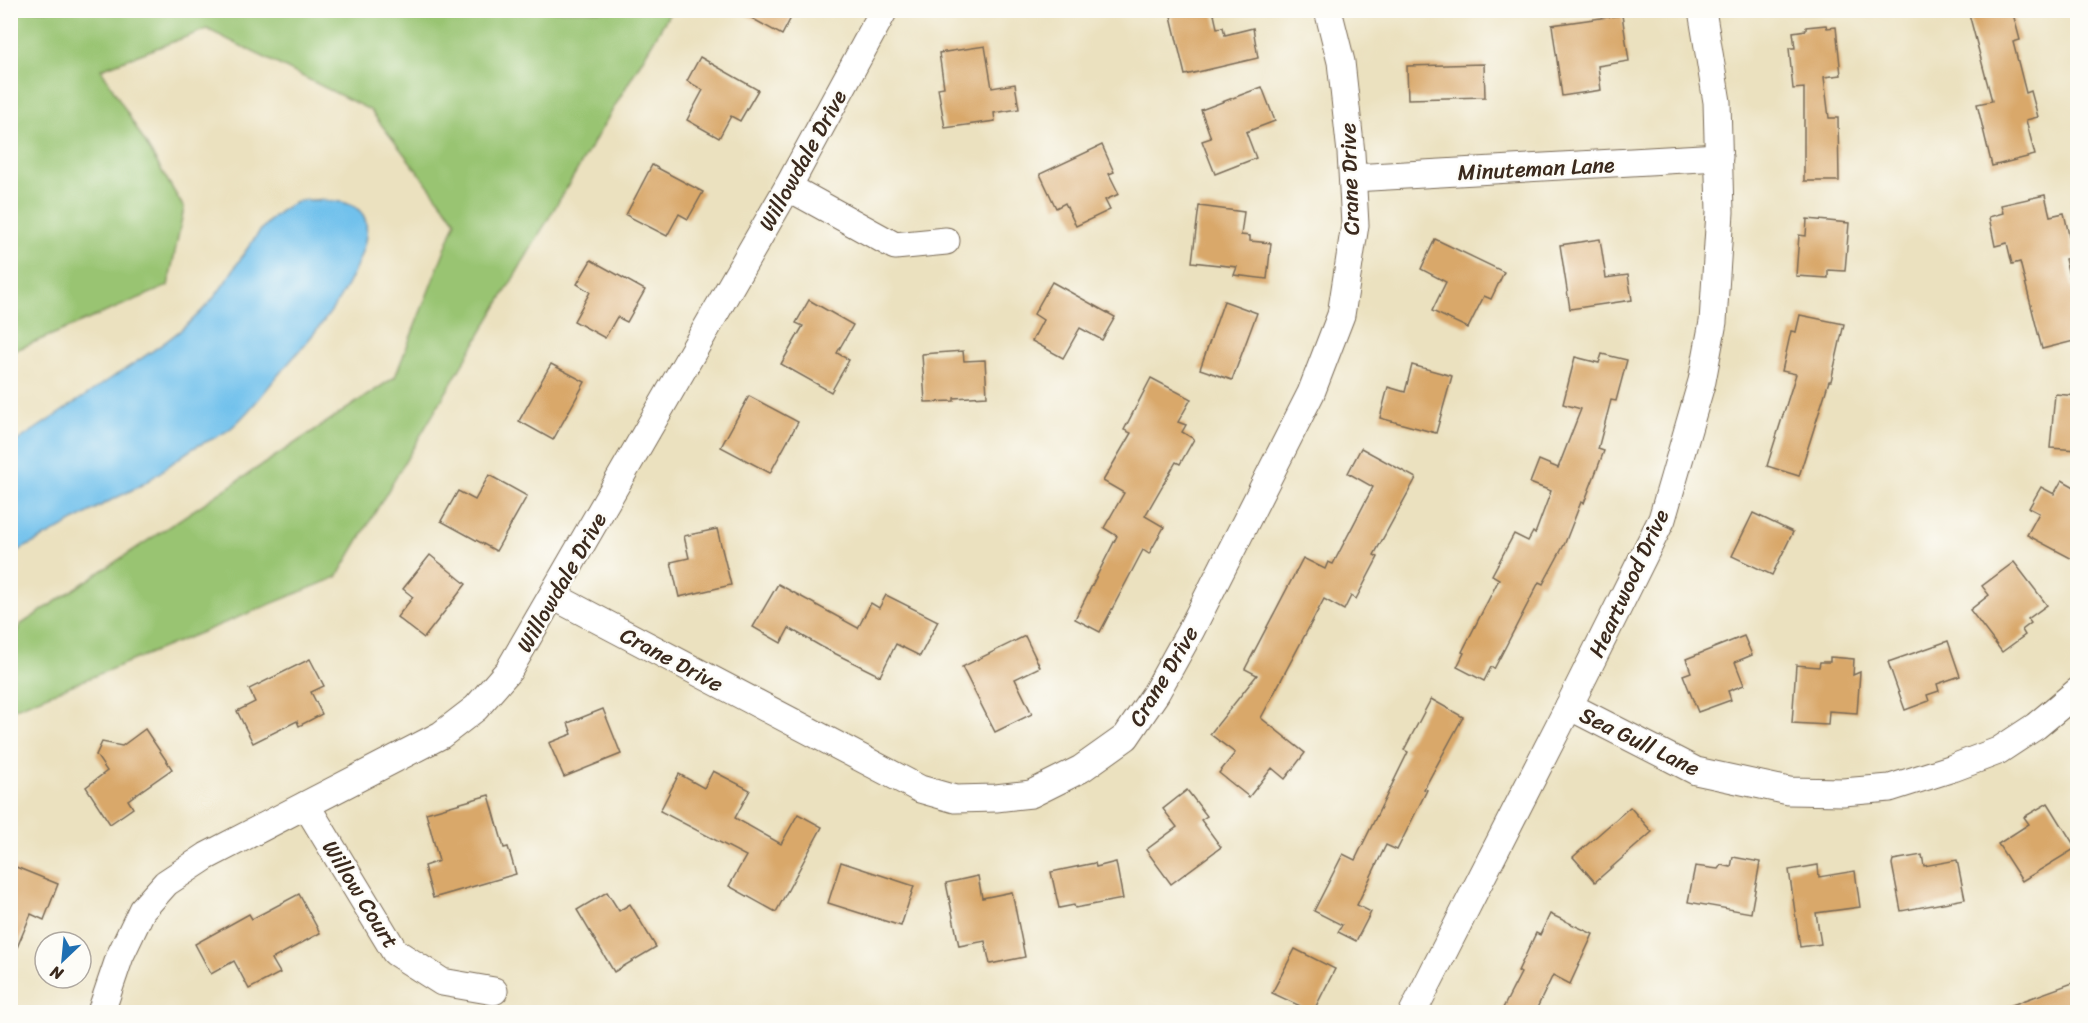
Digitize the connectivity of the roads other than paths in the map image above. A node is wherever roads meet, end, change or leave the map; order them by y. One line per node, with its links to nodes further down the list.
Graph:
1 (884, 10): 6 (street, Willowdale Drive)
2 (1328, 10): 5 (street, Crane Drive)
3 (1702, 10): 4 (street, Heartwood Drive)
4 (1719, 158): 5 (street, Minuteman Lane); 10 (street, Heartwood Drive)
5 (1353, 178): 8 (street, Crane Drive)
6 (788, 187): 7 (street); 8 (street, Willowdale Drive)
7 (946, 241)
8 (553, 596): 11 (street, Willowdale Drive)
9 (2078, 691): 10 (street, Sea Gull Lane)
10 (1569, 706): 14 (street, Heartwood Drive)
11 (306, 805): 12 (street, Willow Court); 13 (street, Willowdale Drive)
12 (494, 991)
13 (101, 1012)
14 (1413, 1012)

